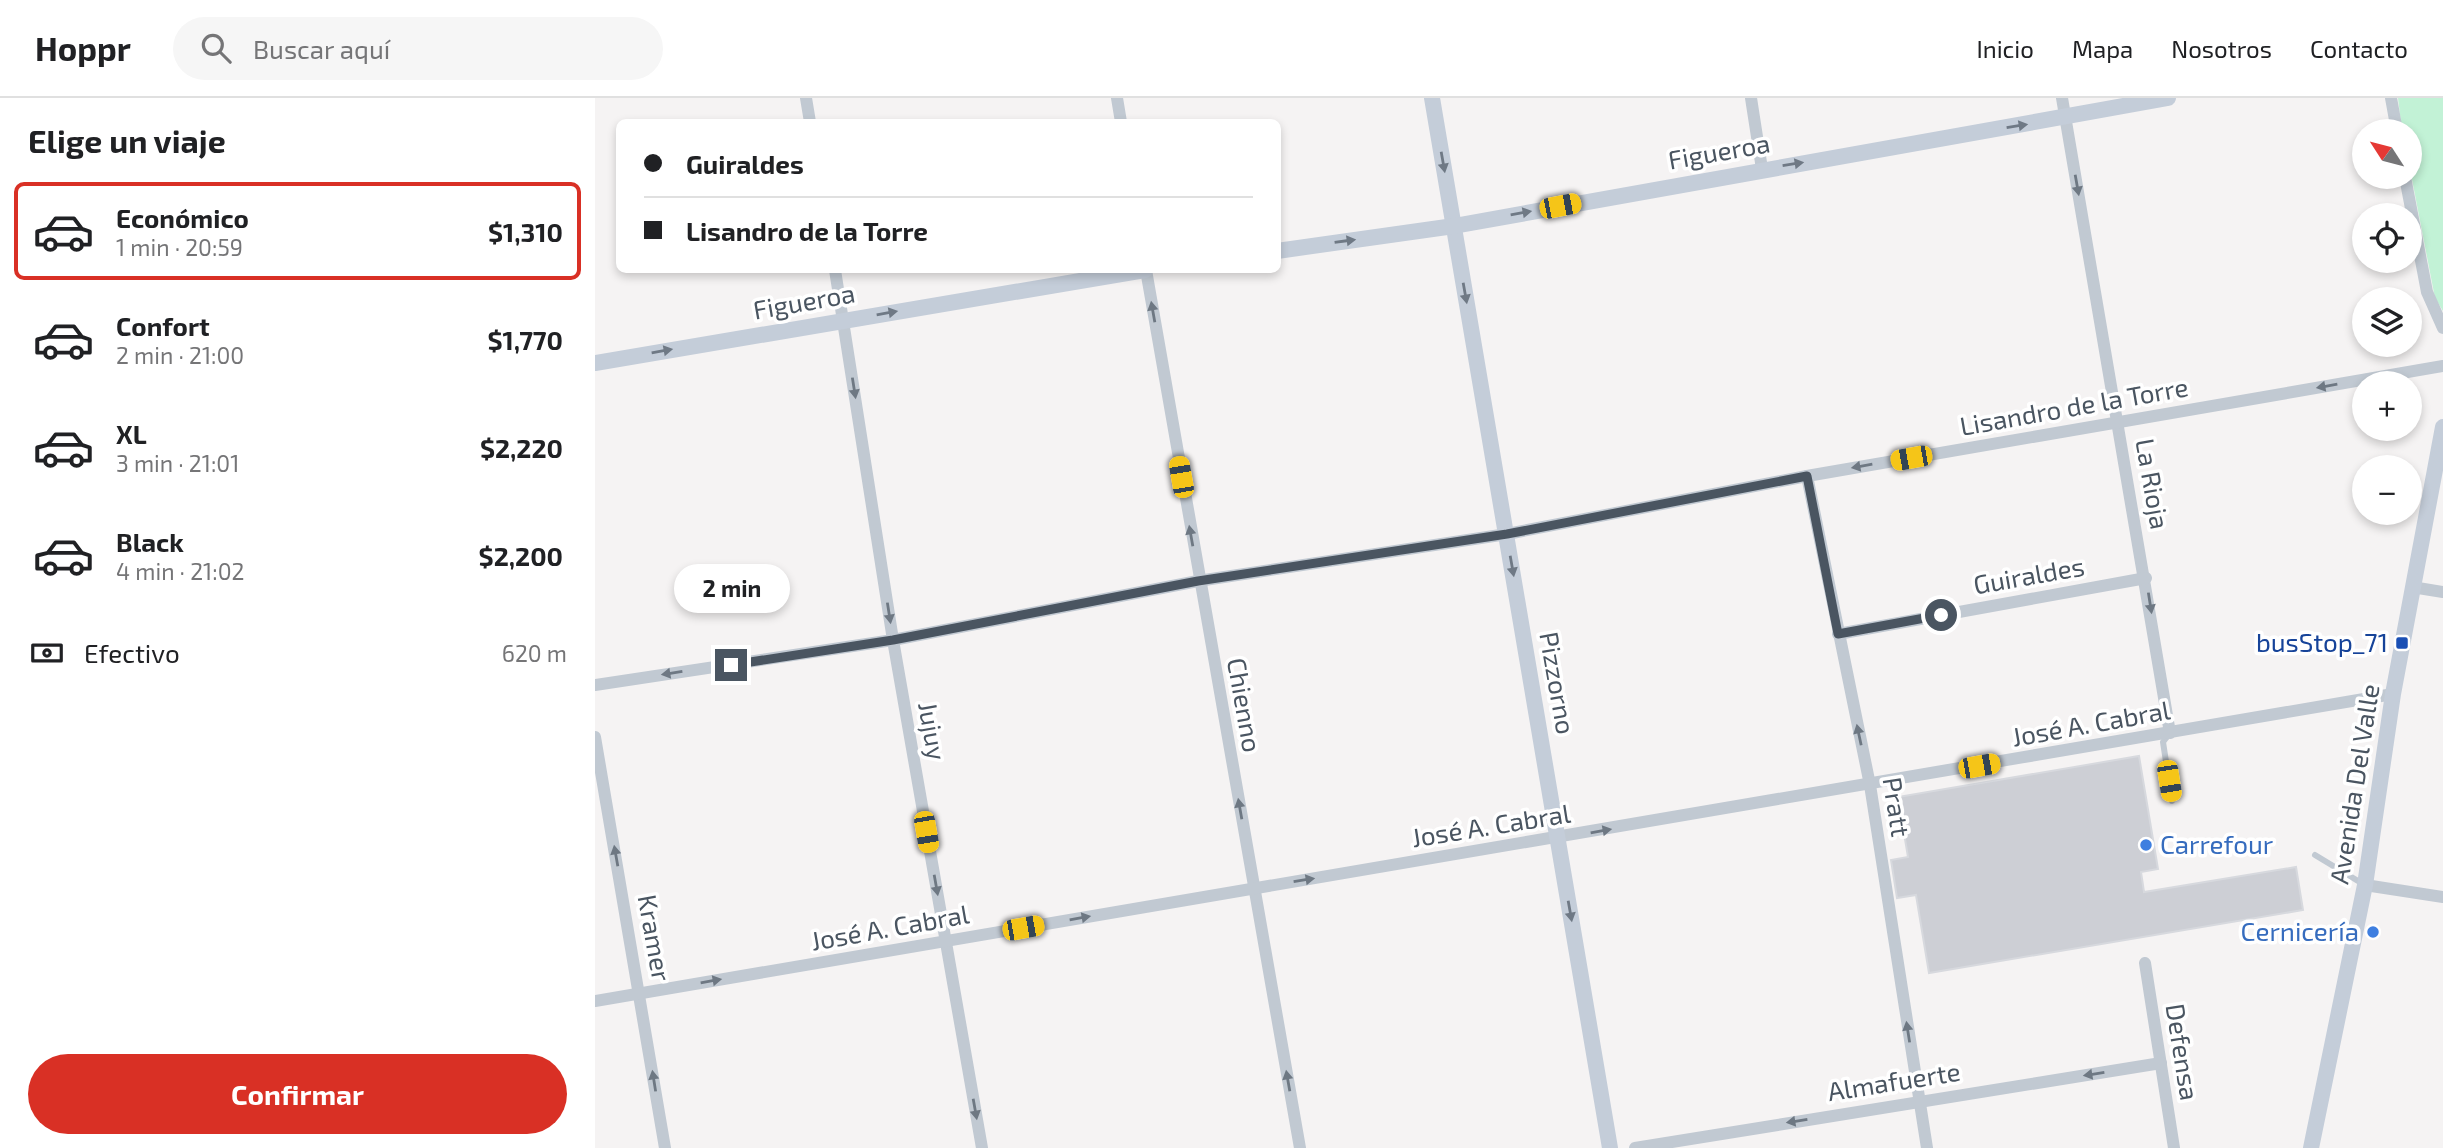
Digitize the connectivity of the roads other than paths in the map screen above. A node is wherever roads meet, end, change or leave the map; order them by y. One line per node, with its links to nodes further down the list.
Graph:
1 (806, 98): 9 (street)
2 (1117, 98): 10 (street)
3 (1432, 98): 14 (street, Pizzorno, one-way to 14)
4 (1751, 98): 12 (street)
5 (2062, 98): 8 (street, La Rioja)
6 (2168, 98): 8 (street, Figueroa)
7 (2391, 98): 11 (street)
8 (2066, 118): 12 (street, Figueroa, one-way to 8); 23 (street, La Rioja, one-way to 23)
9 (810, 119)
10 (1120, 119)
11 (2395, 119)
12 (1762, 169): 14 (street, Figueroa, one-way to 12)
13 (2408, 189): 20 (street)
14 (1454, 226): 15 (street, Figueroa, one-way to 14); 26 (street, Pizzorno, one-way to 26)
15 (1281, 250)
16 (835, 273): 19 (street, Jujuy)
17 (1128, 273): 19 (street, Figueroa, one-way to 17)
18 (1147, 273): 28 (street, Chienno, one-way to 18)
19 (843, 321): 21 (street, Figueroa, one-way to 19); 32 (street, Jujuy, one-way to 32)
20 (2443, 328)
21 (595, 363)
22 (2443, 366): 23 (street, Lisandro de la Torre, one-way to 23)
23 (2118, 422): 25 (street, Lisandro de la Torre, one-way to 25); 27 (street, La Rioja)
24 (2443, 427): 29 (street, Avenida Del Valle)
25 (1807, 476): 26 (street, Lisandro de la Torre); 31 (street, Pratt)
26 (1507, 534): 28 (street, Lisandro de la Torre); 39 (street, Pizzorno, one-way to 39)
27 (2146, 578): 31 (street, Guiraldes); 35 (street, La Rioja, one-way to 35)
28 (1198, 581): 32 (street, Lisandro de la Torre); 42 (street, Chienno, one-way to 28)
29 (2412, 587): 30 (street); 34 (street, Avenida Del Valle)
30 (2443, 592)
31 (1838, 634): 37 (street, Pratt, one-way to 31)
32 (893, 640): 33 (street, Lisandro de la Torre, one-way to 33); 44 (street, Jujuy, one-way to 44)
33 (595, 685)
34 (2393, 694): 35 (street, José A. Cabral); 41 (street, Avenida Del Valle)
35 (2170, 733): 37 (street, José A. Cabral); 38 (lane)
36 (595, 737): 46 (street, Kramer, one-way to 36)
37 (1870, 785): 39 (street, José A. Cabral, one-way to 37); 49 (street, Pratt, one-way to 37)
38 (2172, 801)
39 (1558, 838): 42 (street, José A. Cabral, one-way to 39); 53 (street, Pizzorno, one-way to 53)
40 (2315, 855): 41 (lane)
41 (2365, 885): 43 (street); 57 (street, Avenida Del Valle)
42 (1254, 888): 44 (street, José A. Cabral, one-way to 42); 52 (street, Chienno, one-way to 42)
43 (2443, 897)
44 (946, 941): 46 (street, José A. Cabral, one-way to 44); 51 (street, Jujuy, one-way to 51)
45 (2145, 963): 48 (street, Defensa)
46 (640, 993): 47 (street, José A. Cabral); 50 (street, Kramer, one-way to 46)
47 (595, 1001)
48 (2161, 1063): 49 (street, Almafuerte, one-way to 49); 56 (street, Defensa)
49 (1919, 1100): 54 (street, Almafuerte, one-way to 54); 55 (street, Pratt)
50 (665, 1148)
51 (982, 1148)
52 (1300, 1148)
53 (1611, 1148)
54 (1635, 1148)
55 (1927, 1148)
56 (2174, 1148)
57 (2311, 1148)

